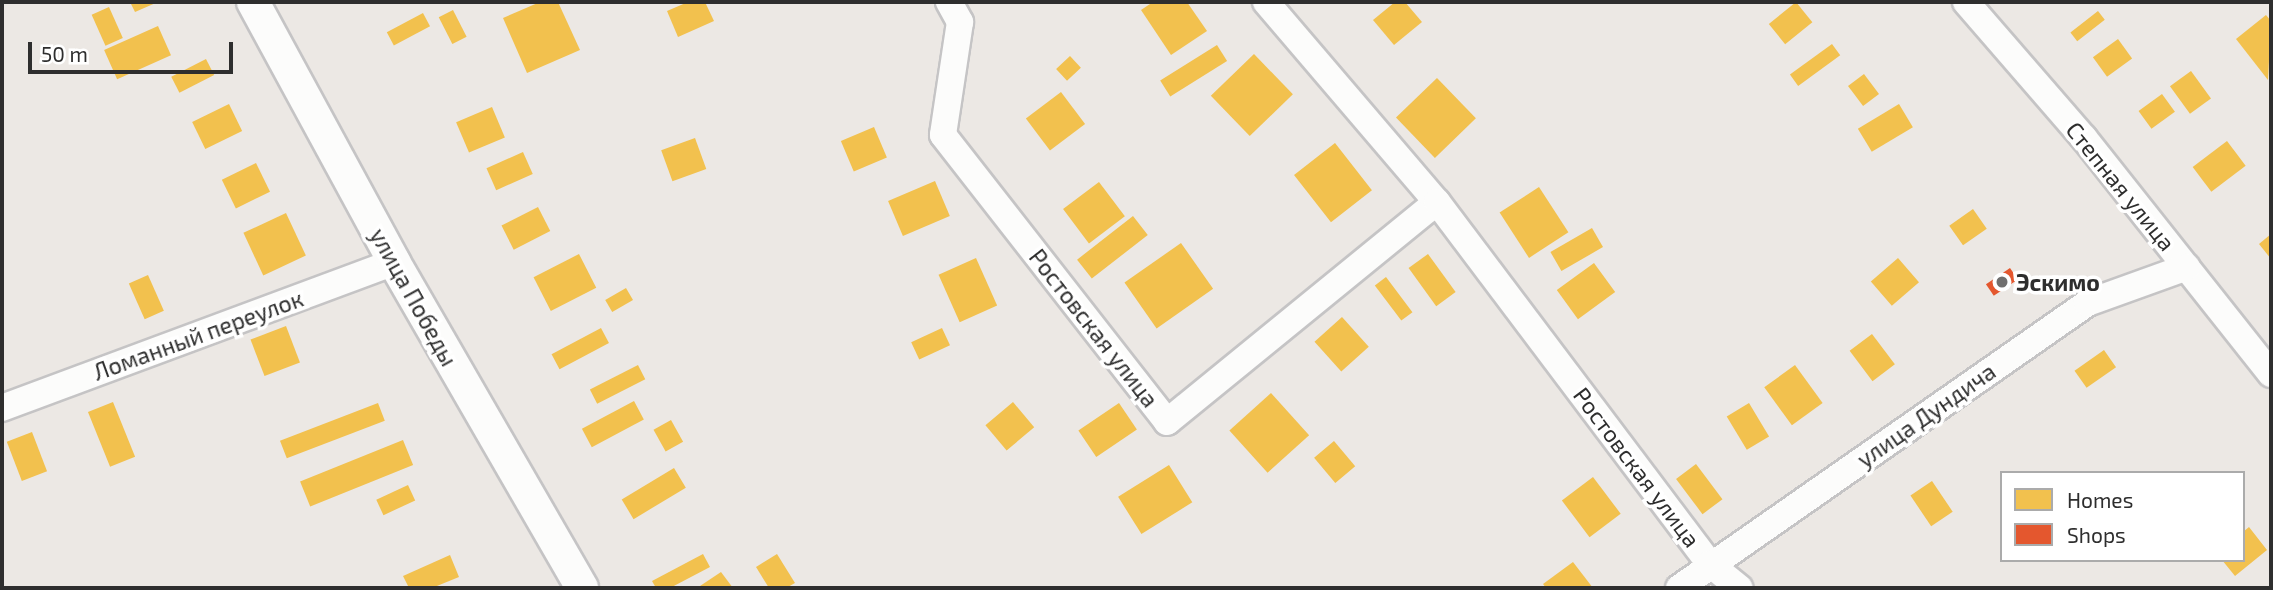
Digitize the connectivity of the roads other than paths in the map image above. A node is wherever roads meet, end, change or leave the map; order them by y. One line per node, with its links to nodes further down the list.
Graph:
1 (253, 2): 6 (street, улица Победы)
2 (949, 2): 5 (street, Ростовская улица)
3 (1266, 2): 5 (street, Ростовская улица)
4 (1966, 2): 7 (street, Степная улица)
5 (1437, 202): 10 (street, Ростовская улица)
6 (394, 262): 9 (street, Ломанный переулок); 11 (street, улица Победы)
7 (2186, 267): 8 (street, Степная улица); 10 (street, улица Дундича)
8 (2271, 374)
9 (2, 408)
10 (1710, 564): 12 (street, улица Дундича); 13 (street, Ростовская улица)
11 (582, 588)
12 (1679, 588)
13 (1740, 588)

